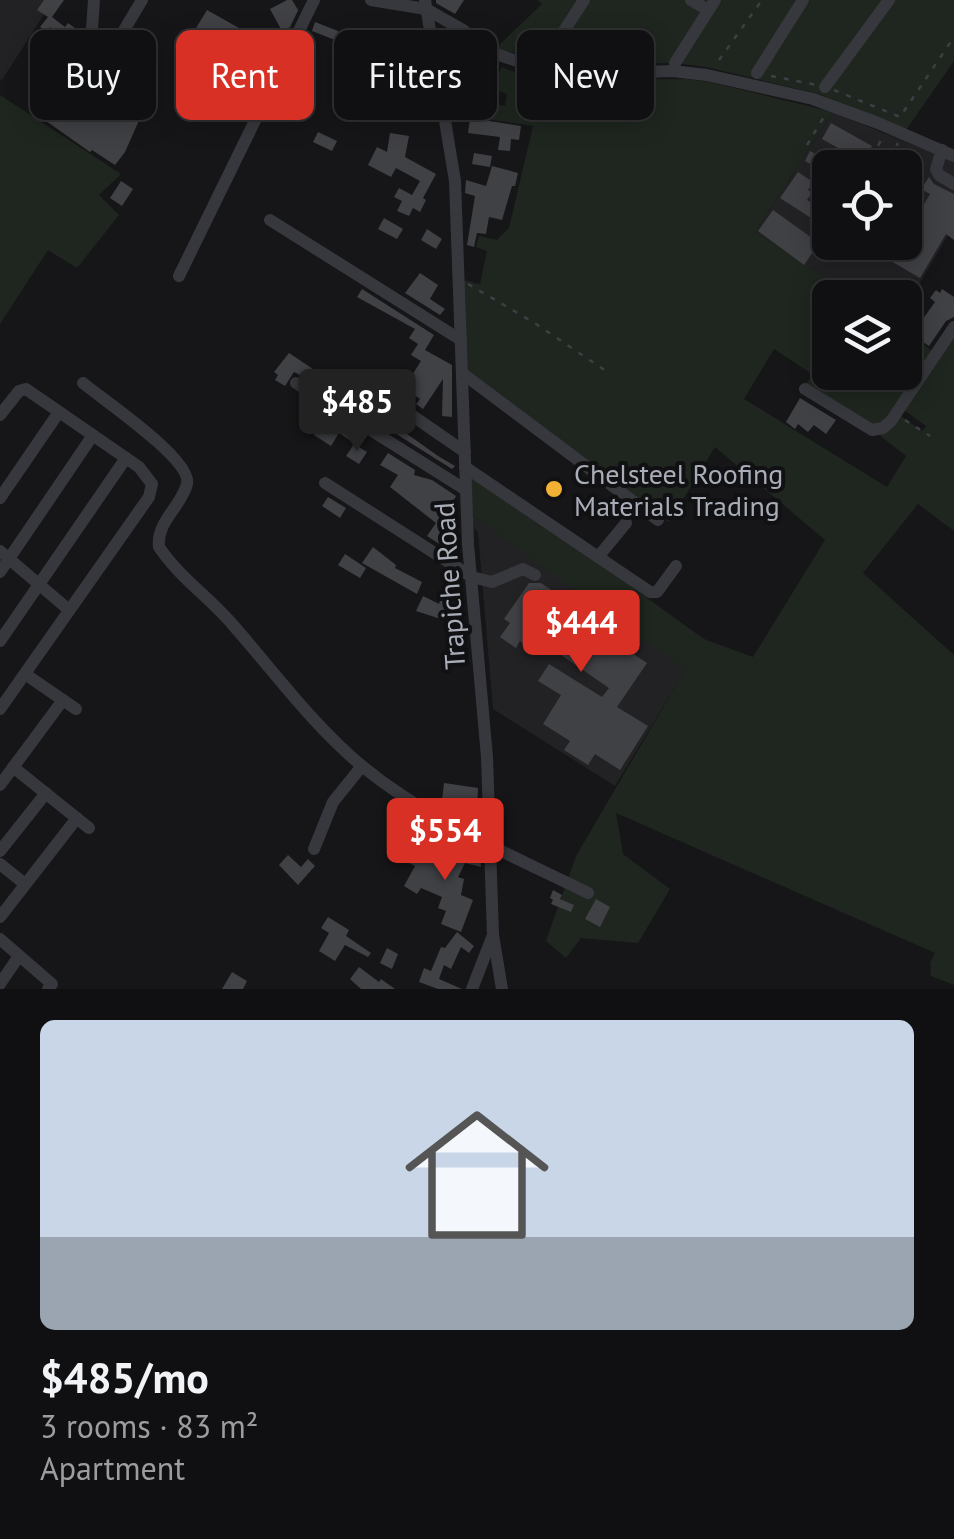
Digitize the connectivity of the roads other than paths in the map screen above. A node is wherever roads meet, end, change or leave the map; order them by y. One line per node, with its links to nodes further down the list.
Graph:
1 (94, 0): 11 (street)
2 (142, 0): 12 (street)
3 (314, 0): 20 (street)
4 (371, 0): 9 (street)
5 (584, 0): 13 (street)
6 (691, 0): 10 (street)
7 (803, 0): 15 (street)
8 (889, 0): 16 (street)
9 (425, 5): 17 (street); 22 (street, Trapiche Road)
10 (711, 5): 14 (street)
11 (91, 30)
12 (124, 30)
13 (564, 30)
14 (675, 63)
15 (757, 73)
16 (825, 87)
17 (948, 153): 18 (street)
18 (954, 184)
19 (270, 220): 22 (street)
20 (179, 276)
21 (954, 327): 27 (street)
22 (461, 340): 23 (street, Trapiche Road)
23 (462, 374): 31 (street, Trapiche Road); 37 (street)
24 (83, 383): 52 (street)
25 (296, 384): 35 (street)
26 (368, 385): 31 (street)
27 (805, 389)
28 (58, 412): 29 (street); 30 (street); 36 (street)
29 (0, 415)
30 (93, 436): 32 (street); 39 (street)
31 (465, 452): 33 (street, Trapiche Road)
32 (126, 458): 45 (street); 46 (street)
33 (466, 467): 35 (street, Trapiche Road); 40 (street)
34 (325, 483): 44 (street)
35 (466, 490): 44 (street, Trapiche Road)
36 (0, 498)
37 (658, 520)
38 (626, 523): 40 (street)
39 (5, 555): 42 (street); 45 (street)
40 (598, 556): 41 (street)
41 (676, 566)
42 (0, 572)
43 (535, 575): 44 (street)
44 (472, 578): 58 (street, Trapiche Road)
45 (39, 584): 46 (street); 47 (street)
46 (69, 610): 48 (street)
47 (0, 641)
48 (24, 674): 49 (street); 50 (street)
49 (63, 700): 51 (street); 53 (street)
50 (0, 710)
51 (76, 710)
52 (362, 766): 58 (street); 59 (street)
53 (14, 767): 54 (street); 55 (street)
54 (0, 785)
55 (46, 793): 56 (street); 60 (street)
56 (77, 818): 57 (street); 62 (street)
57 (89, 828)
58 (490, 847): 63 (street); 65 (street, Trapiche Road)
59 (314, 849)
60 (0, 851)
61 (0, 864): 62 (street)
62 (25, 884): 64 (street)
63 (588, 893)
64 (0, 917)
65 (493, 935): 70 (street); 71 (street, Trapiche Road)
66 (0, 940): 67 (street)
67 (19, 956): 68 (street); 69 (street)
68 (0, 984)
69 (53, 987)
70 (472, 989)
71 (502, 989)

